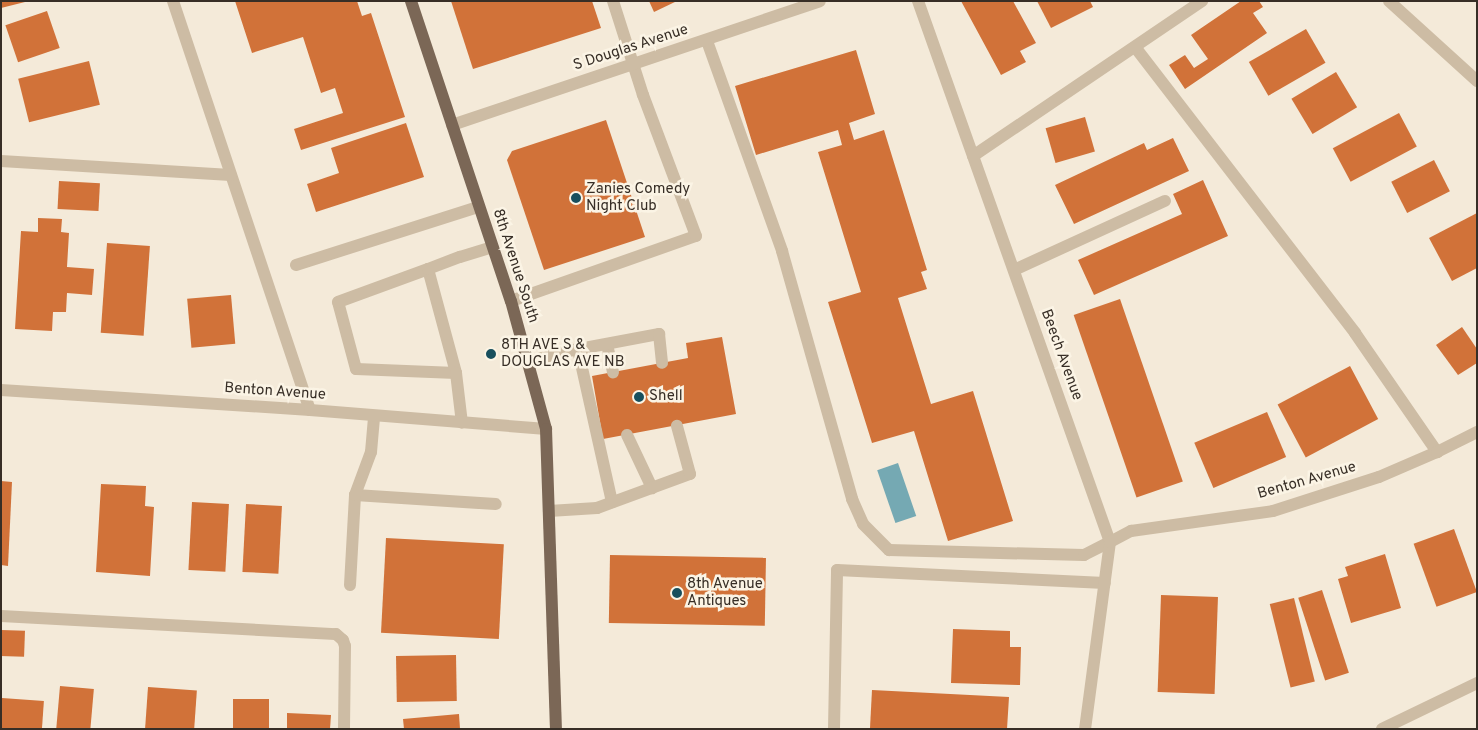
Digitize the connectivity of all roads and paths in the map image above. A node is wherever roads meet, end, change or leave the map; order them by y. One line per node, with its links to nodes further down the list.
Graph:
1 (173, 1): 16 (street)
2 (411, 1): 13 (main road, 8th Avenue South)
3 (612, 1): 11 (street)
4 (820, 1): 8 (street, S Douglas Avenue)
5 (918, 1): 14 (street, Beech Avenue)
6 (1202, 1): 10 (street)
7 (1390, 1): 12 (street)
8 (803, 5): 9 (street, S Douglas Avenue)
9 (707, 41): 11 (street, S Douglas Avenue); 44 (street, Benton Avenue)
10 (1135, 47): 14 (street); 38 (street)
11 (632, 64): 13 (street, S Douglas Avenue); 23 (street)
12 (1477, 81)
13 (452, 125): 18 (main road, 8th Avenue South)
14 (973, 156): 22 (street, Beech Avenue)
15 (1, 160): 16 (street)
16 (231, 175): 31 (street)
17 (1165, 201): 22 (street)
18 (478, 207): 19 (main road, 8th Avenue South); 20 (street)
19 (492, 247): 21 (street); 23 (main road, 8th Avenue South)
20 (296, 265)
21 (428, 269): 29 (street); 29 (street)
22 (1014, 270): 44 (street, Beech Avenue)
23 (511, 301): 26 (main road, 8th Avenue South)
24 (607, 344): 25 (street); 27 (street); 28 (street)
25 (578, 350): 26 (street); 41 (street)
26 (528, 362): 35 (main road, 8th Avenue South)
27 (662, 363)
28 (613, 372)
29 (456, 374): 33 (street)
30 (1, 390): 31 (street, Benton Avenue)
31 (310, 410): 32 (street, Benton Avenue)
32 (374, 416): 33 (street, Benton Avenue); 40 (street)
33 (462, 423): 35 (street, Benton Avenue)
34 (676, 426): 39 (street)
35 (546, 430): 43 (main road, 8th Avenue South)
36 (1477, 432): 38 (street, Benton Avenue)
37 (627, 435): 39 (street)
38 (1437, 452): 44 (street, Benton Avenue)
39 (652, 488): 41 (street)
40 (355, 495): 42 (street); 46 (street)
41 (612, 502): 43 (street)
42 (496, 504)
43 (549, 511): 50 (main road, 8th Avenue South)
44 (1110, 542): 45 (street, Beech Avenue)
45 (1105, 583): 51 (street); 52 (street, Beech Avenue)
46 (350, 585)
47 (1, 616): 49 (street)
48 (1477, 684): 53 (street)
49 (344, 729)
50 (556, 729)
51 (834, 729)
52 (1085, 729)
53 (1382, 729)

